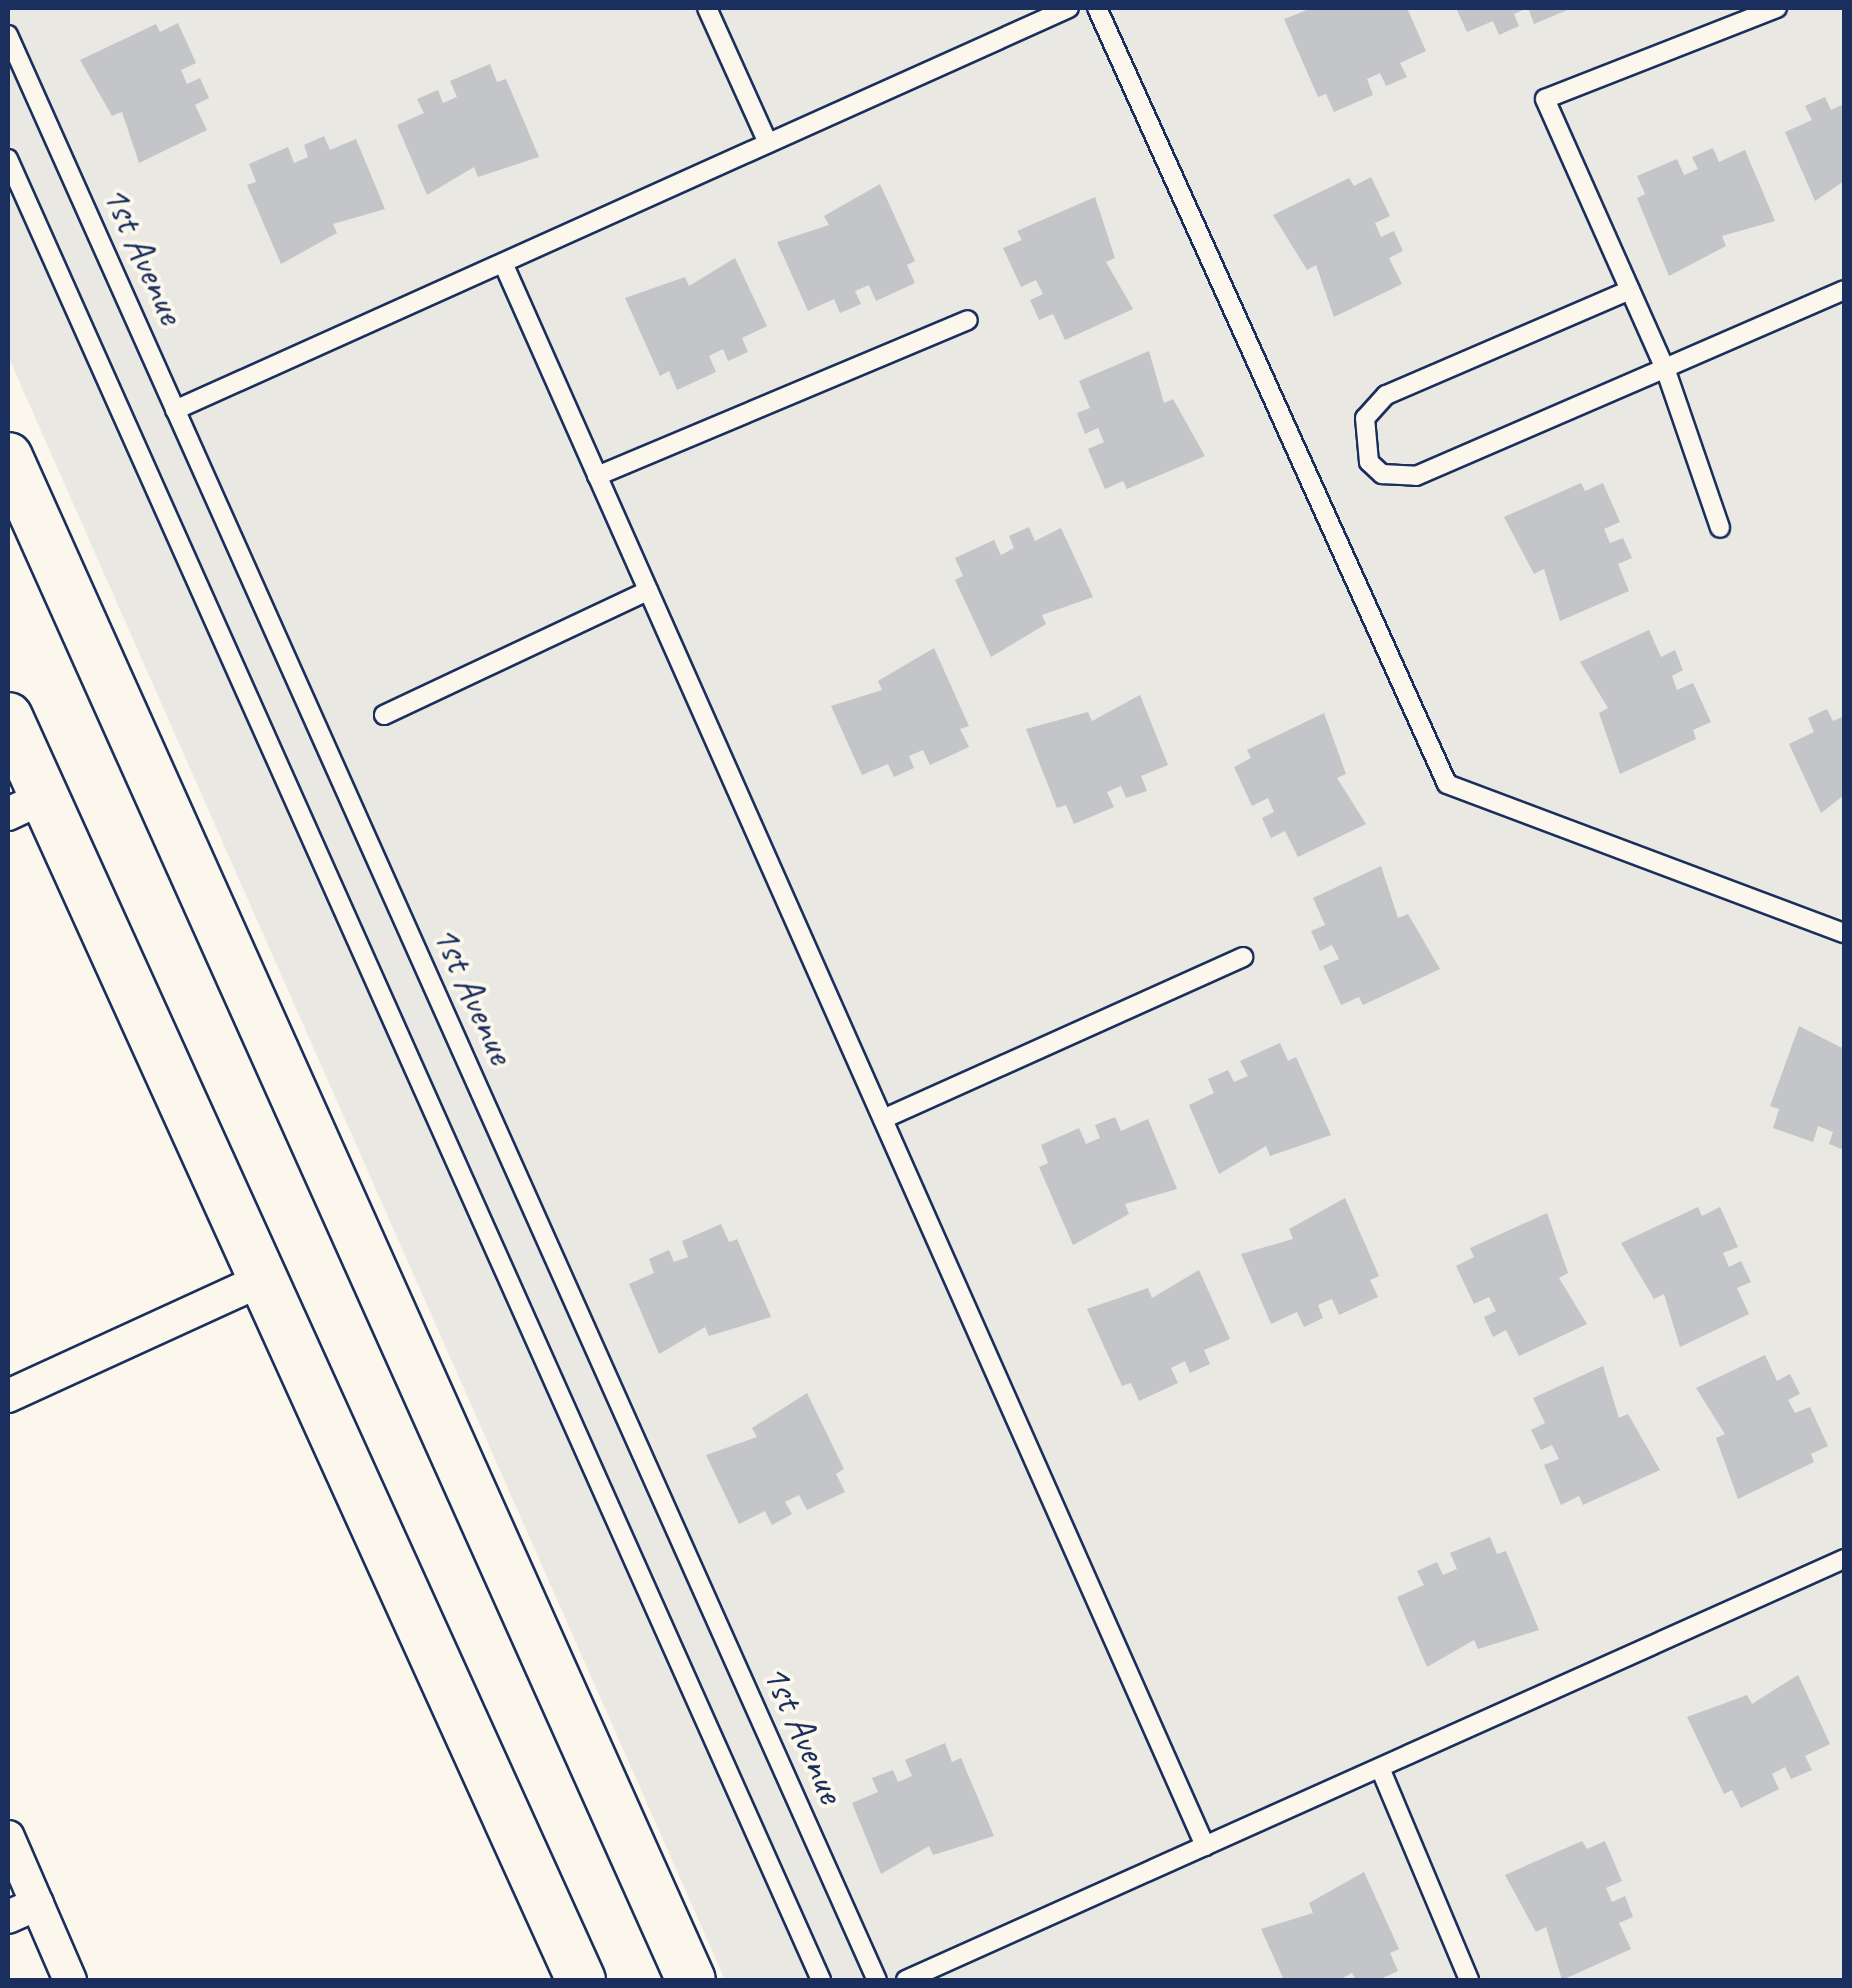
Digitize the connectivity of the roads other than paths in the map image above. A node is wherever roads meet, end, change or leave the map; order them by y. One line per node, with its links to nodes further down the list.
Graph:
1 (708, 8): 6 (lane)
2 (1069, 8): 6 (lane)
3 (1096, 8): 21 (lane)
4 (1777, 8): 9 (lane)
5 (8, 35): 13 (lane, 1st Avenue)
6 (768, 144): 8 (lane)
7 (8, 159): 34 (lane)
8 (502, 263): 13 (lane); 15 (lane)
9 (1630, 290): 12 (lane); 12 (lane)
10 (1844, 290): 12 (lane)
11 (968, 320): 15 (lane)
12 (1665, 368): 16 (lane)
13 (175, 410): 35 (lane, 1st Avenue)
14 (8, 457): 33 (main road)
15 (597, 476): 17 (lane)
16 (1720, 528)
17 (648, 591): 18 (lane); 23 (lane)
18 (384, 714)
19 (8, 717): 20 (main road)
20 (26, 806): 24 (main road)
21 (1844, 934)
22 (1242, 956): 23 (lane)
23 (883, 1119): 29 (lane)
24 (263, 1279): 25 (street); 32 (main road)
25 (8, 1396)
26 (1844, 1560): 27 (lane)
27 (1380, 1768): 29 (lane); 37 (lane)
28 (8, 1837): 30 (street)
29 (1206, 1846): 36 (lane)
30 (22, 1910): 31 (street)
31 (70, 1980)
32 (580, 1980)
33 (691, 1980)
34 (822, 1980)
35 (877, 1980)
36 (906, 1980)
37 (1469, 1980)

